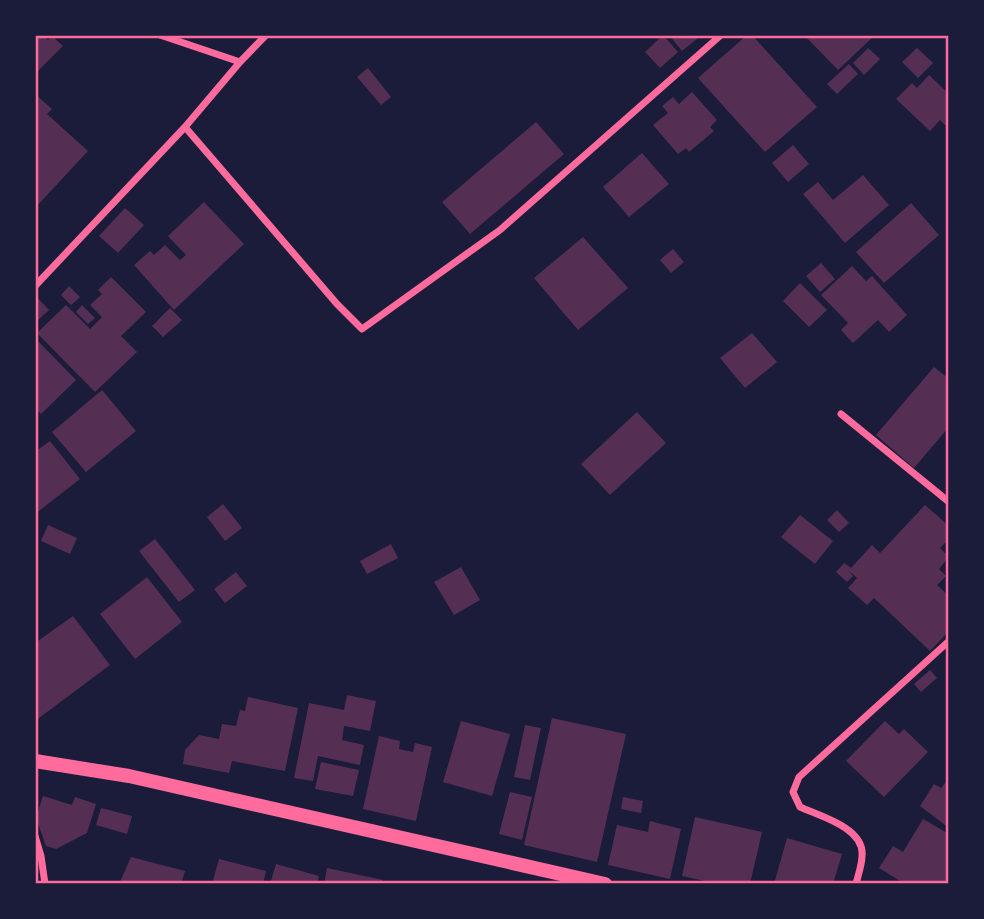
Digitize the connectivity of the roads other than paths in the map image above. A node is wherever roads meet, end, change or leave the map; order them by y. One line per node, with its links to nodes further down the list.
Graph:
1 (160, 35): 4 (street)
2 (266, 35): 4 (street)
3 (722, 35): 5 (street)
4 (240, 62): 5 (street)
5 (185, 127): 6 (street)
6 (35, 286)
7 (841, 414): 8 (street)
8 (949, 502)
9 (949, 641): 14 (street)
10 (35, 761): 13 (main road)
11 (35, 836): 12 (street)
12 (45, 884)
13 (605, 884)
14 (856, 884)

